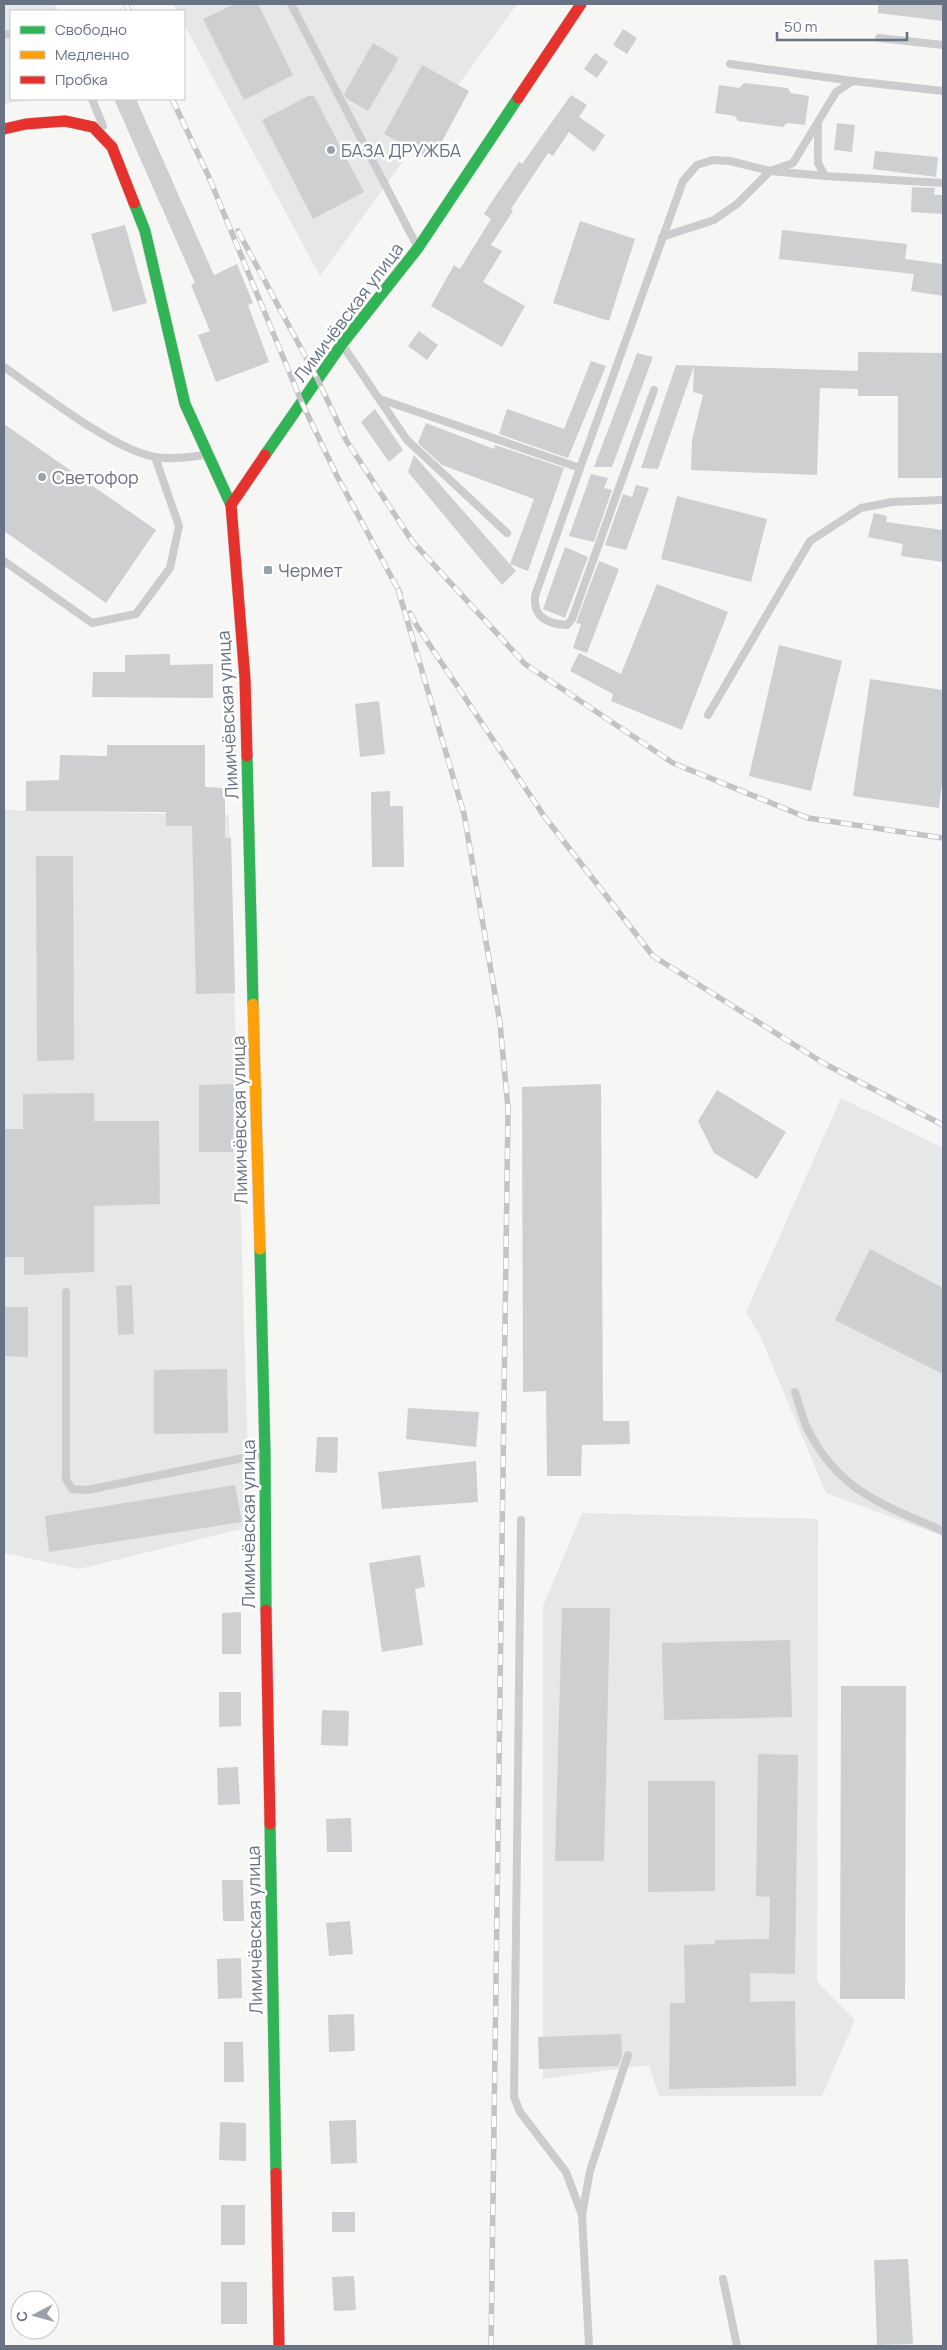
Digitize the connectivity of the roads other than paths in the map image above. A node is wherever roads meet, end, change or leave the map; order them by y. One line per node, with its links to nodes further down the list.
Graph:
1 (291, 4): 16 (lane)
2 (581, 4): 16 (main road, Лимичёвская улица)
3 (879, 38): 4 (lane)
4 (943, 45)
5 (730, 64): 6 (lane)
6 (853, 81): 7 (lane); 9 (lane)
7 (943, 91)
8 (92, 100): 11 (lane)
9 (818, 121): 12 (lane); 13 (lane)
10 (4, 129): 11 (main road)
11 (112, 146): 21 (main road)
12 (770, 171): 13 (lane); 15 (lane); 15 (lane)
13 (825, 176): 14 (lane)
14 (943, 183)
15 (662, 237): 23 (lane)
16 (418, 248): 17 (main road, Лимичёвская улица)
17 (342, 344): 20 (lane); 25 (main road, Лимичёвская улица)
18 (4, 367): 22 (lane)
19 (654, 390): 23 (lane)
20 (380, 399): 23 (lane); 26 (lane)
21 (209, 455): 22 (lane); 25 (main road)
22 (155, 457): 27 (lane)
23 (580, 468)
24 (943, 500): 28 (lane)
25 (230, 505): 31 (main road, Лимичёвская улица)
26 (506, 533)
27 (4, 561)
28 (708, 715)
29 (66, 1292): 31 (lane)
30 (795, 1392): 33 (lane)
31 (265, 1454): 37 (main road, Лимичёвская улица)
32 (520, 1520): 35 (lane)
33 (943, 1531)
34 (628, 2055): 35 (lane)
35 (582, 2215): 38 (lane)
36 (723, 2279): 39 (lane)
37 (279, 2346)
38 (589, 2346)
39 (737, 2346)

